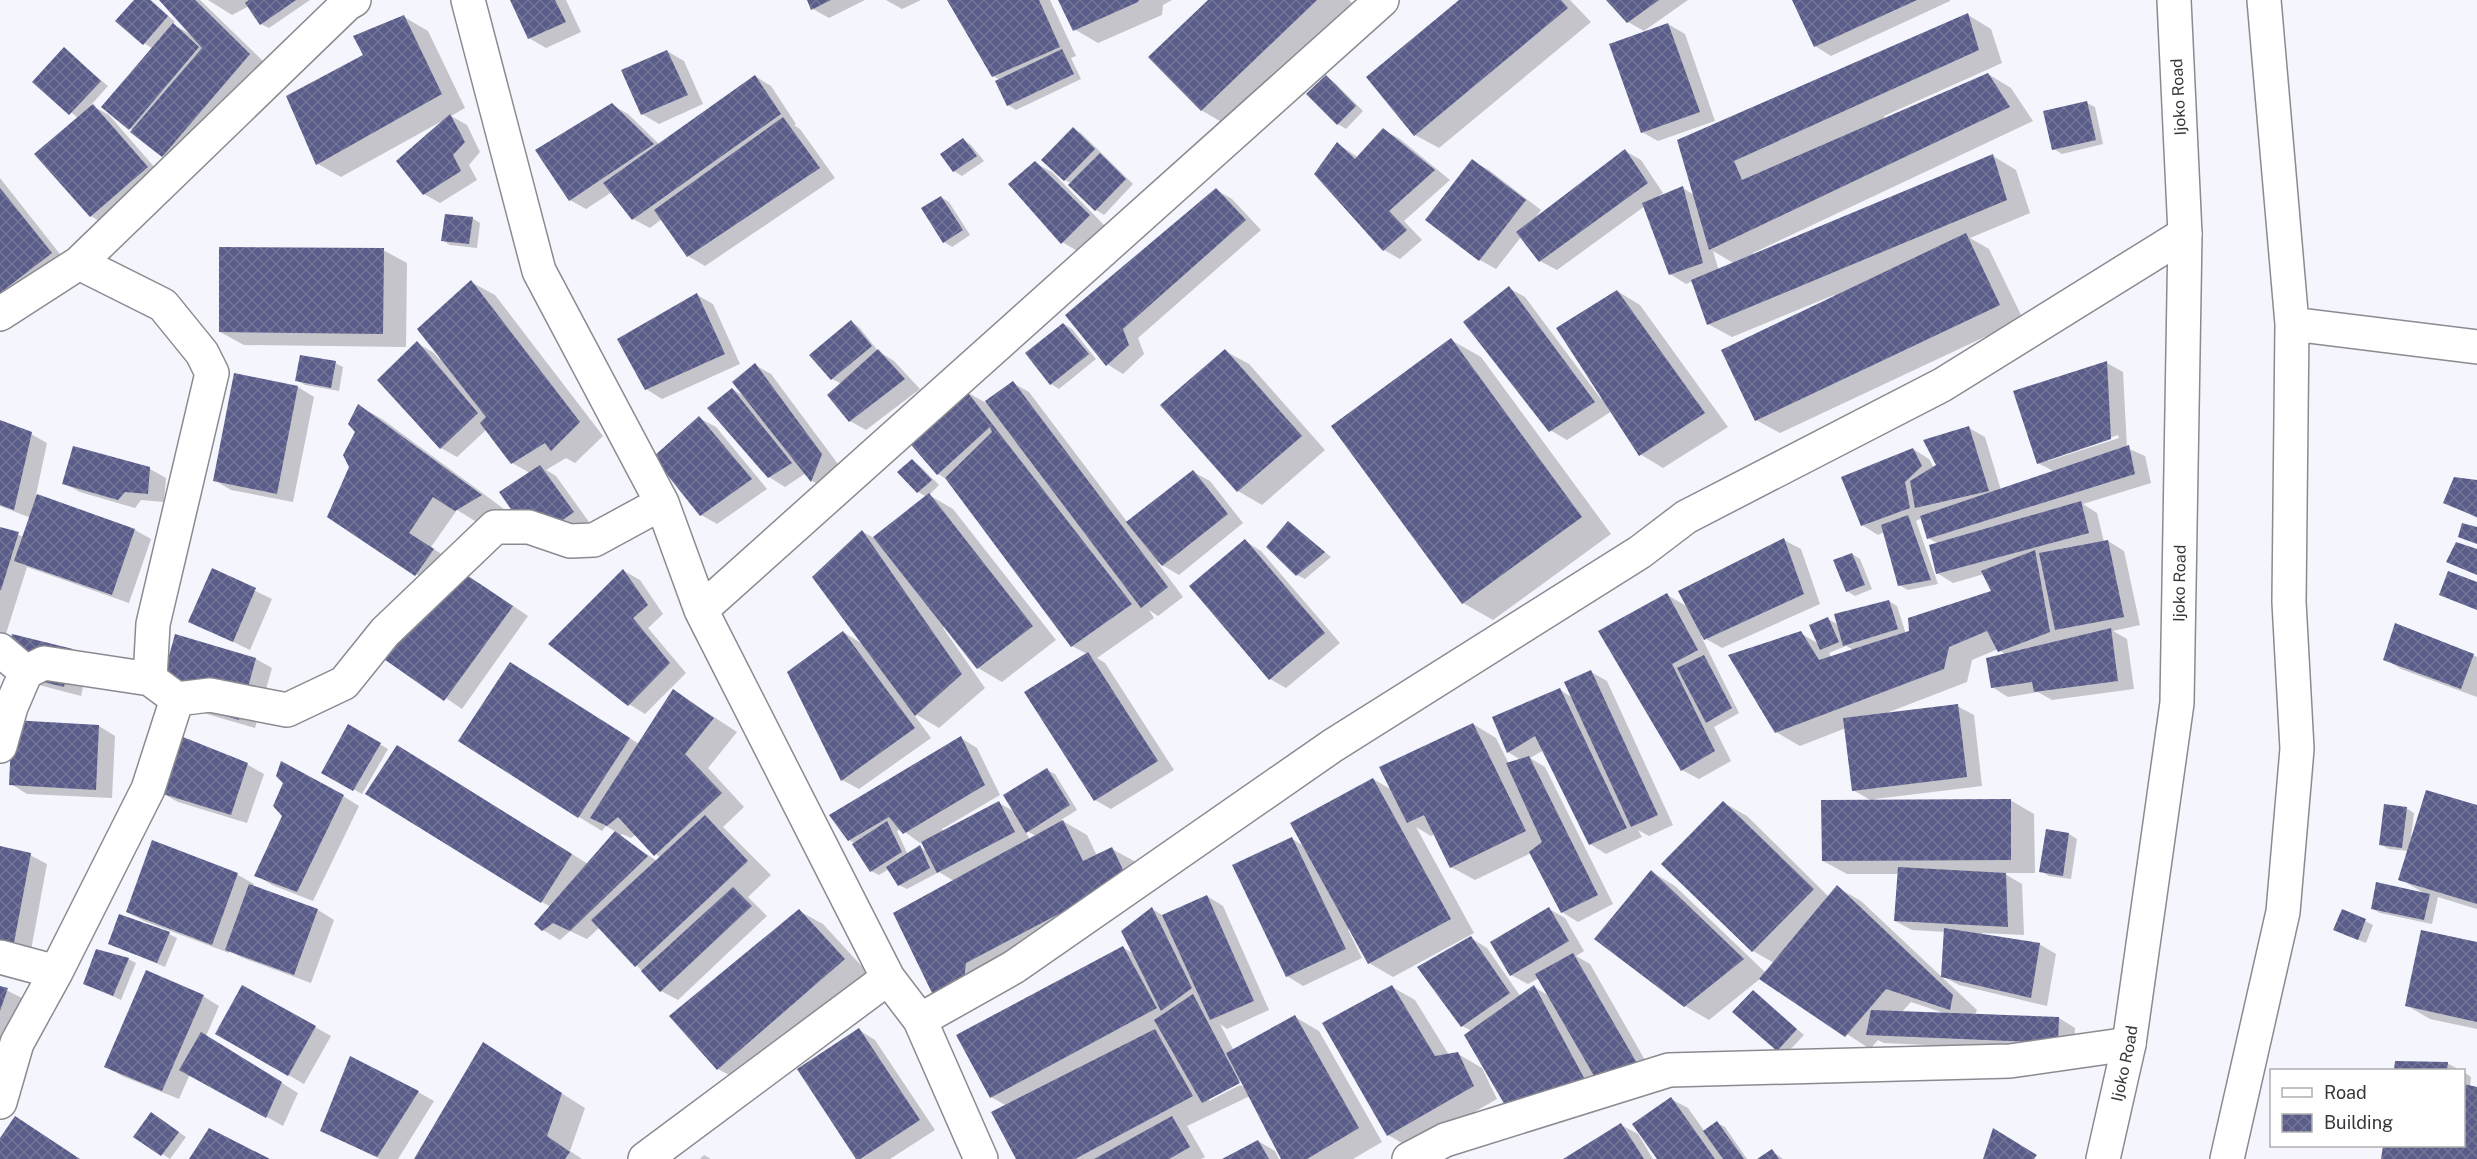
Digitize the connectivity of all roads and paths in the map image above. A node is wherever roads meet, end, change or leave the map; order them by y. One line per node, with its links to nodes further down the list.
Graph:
1 (354, 0): 7 (street)
2 (468, 0): 11 (street)
3 (1382, 0): 12 (street)
4 (2174, 0): 6 (street, Ijoko Road)
5 (2264, 0): 9 (street)
6 (2185, 234): 21 (street); 22 (street, Ijoko Road)
7 (79, 263): 8 (street); 15 (street)
8 (0, 314)
9 (2292, 324): 10 (street); 28 (street)
10 (2477, 346)
11 (662, 502): 12 (street); 16 (street)
12 (700, 610): 20 (street)
13 (0, 650): 14 (street)
14 (26, 672): 15 (street); 17 (street)
15 (150, 678): 16 (street)
16 (177, 699): 19 (street)
17 (0, 746)
18 (0, 957): 19 (street)
19 (56, 972): 23 (street)
20 (888, 978): 21 (street); 24 (street)
21 (920, 1020): 25 (street)
22 (2129, 1044): 26 (street); 27 (street, Ijoko Road)
23 (0, 1102)
24 (645, 1159)
25 (981, 1159)
26 (1409, 1159)
27 (2103, 1159)
28 (2227, 1159)

